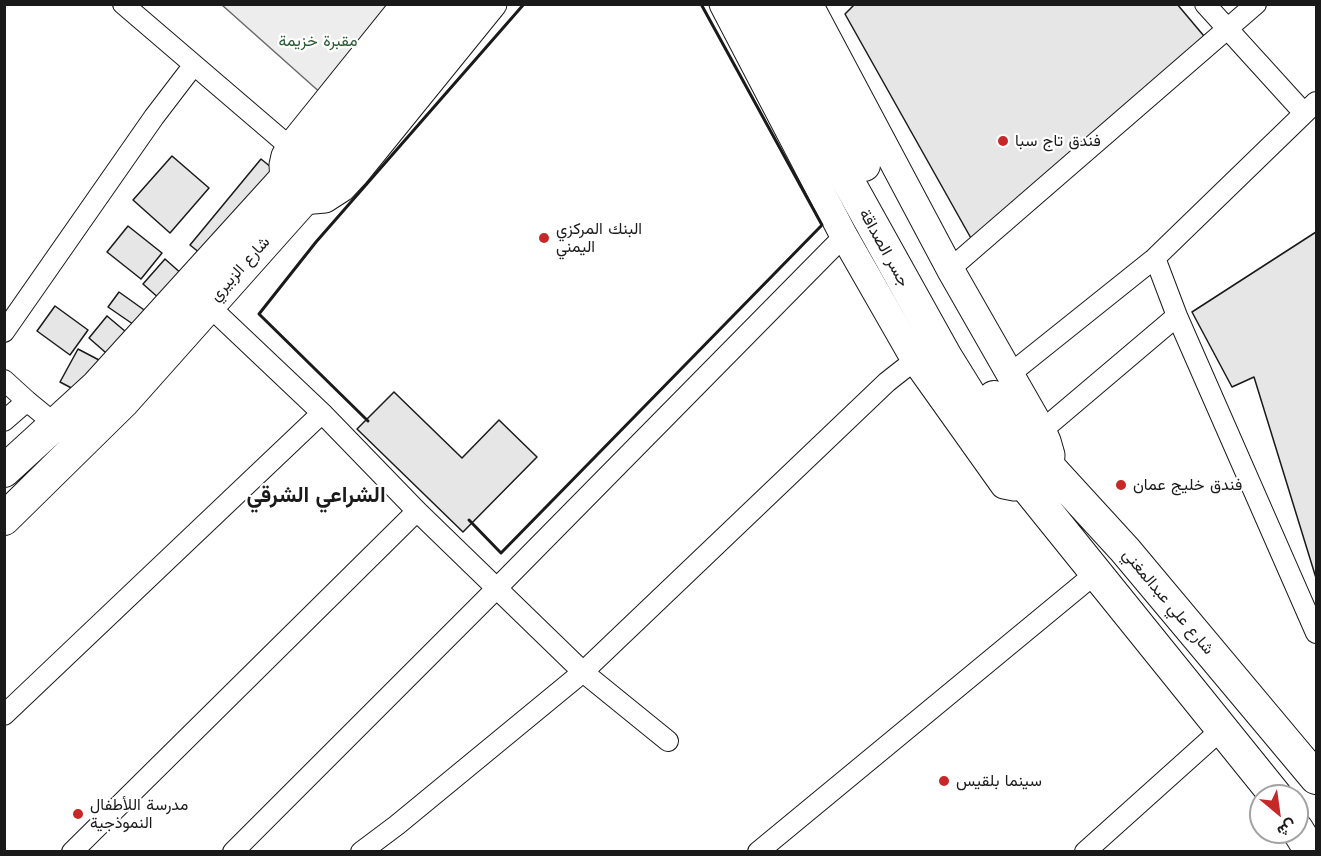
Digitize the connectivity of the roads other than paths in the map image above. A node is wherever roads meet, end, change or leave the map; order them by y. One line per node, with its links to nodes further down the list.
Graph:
1 (123, 4): 13 (street)
2 (405, 4): 15 (main road)
3 (428, 4): 16 (main road, شارع الزبيري)
4 (459, 4): 16 (main road, شارع الزبيري)
5 (492, 4): 16 (main road)
6 (723, 4): 17 (main road)
7 (753, 4): 32 (main road, جسر الصداقة)
8 (778, 4): 30 (main road, جسر الصداقة)
9 (1205, 4): 12 (street)
10 (1256, 4): 12 (street)
11 (815, 7): 19 (main road)
12 (1227, 29): 14 (street); 19 (street)
13 (193, 66): 15 (street); 22 (street)
14 (1310, 108): 18 (street)
15 (290, 147): 16 (main road)
16 (293, 190): 20 (main road, شارع الزبيري); 29 (main road, شارع الزبيري)
17 (844, 236): 23 (main road); 36 (street)
18 (1155, 258): 21 (street); 24 (street)
19 (950, 269): 24 (main road)
20 (208, 305): 27 (street); 34 (main road, شارع الزبيري)
21 (1177, 315): 30 (street); 37 (street)
22 (4, 332)
23 (915, 360): 32 (main road); 38 (street)
24 (1010, 374): 30 (main road)
25 (4, 380): 26 (street)
26 (27, 401): 28 (street); 29 (street)
27 (322, 413): 33 (street); 39 (street)
28 (4, 421)
29 (55, 424): 31 (main road, شارع الزبيري)
30 (1028, 434): 32 (main road, شارع علي عبدالمغني)
31 (4, 471)
32 (1038, 477): 35 (main road); 42 (main road, شارع علي عبدالمغني)
33 (417, 511): 36 (street); 44 (street)
34 (4, 519)
35 (1096, 573): 40 (main road); 47 (street)
36 (496, 589): 38 (street); 45 (street)
37 (1317, 633)
38 (583, 672): 41 (street); 46 (street)
39 (4, 715)
40 (1222, 729): 43 (main road); 48 (street)
41 (668, 741)
42 (1317, 778)
43 (1266, 784)
44 (72, 852)
45 (233, 852)
46 (361, 852)
47 (758, 852)
48 (1085, 852)

